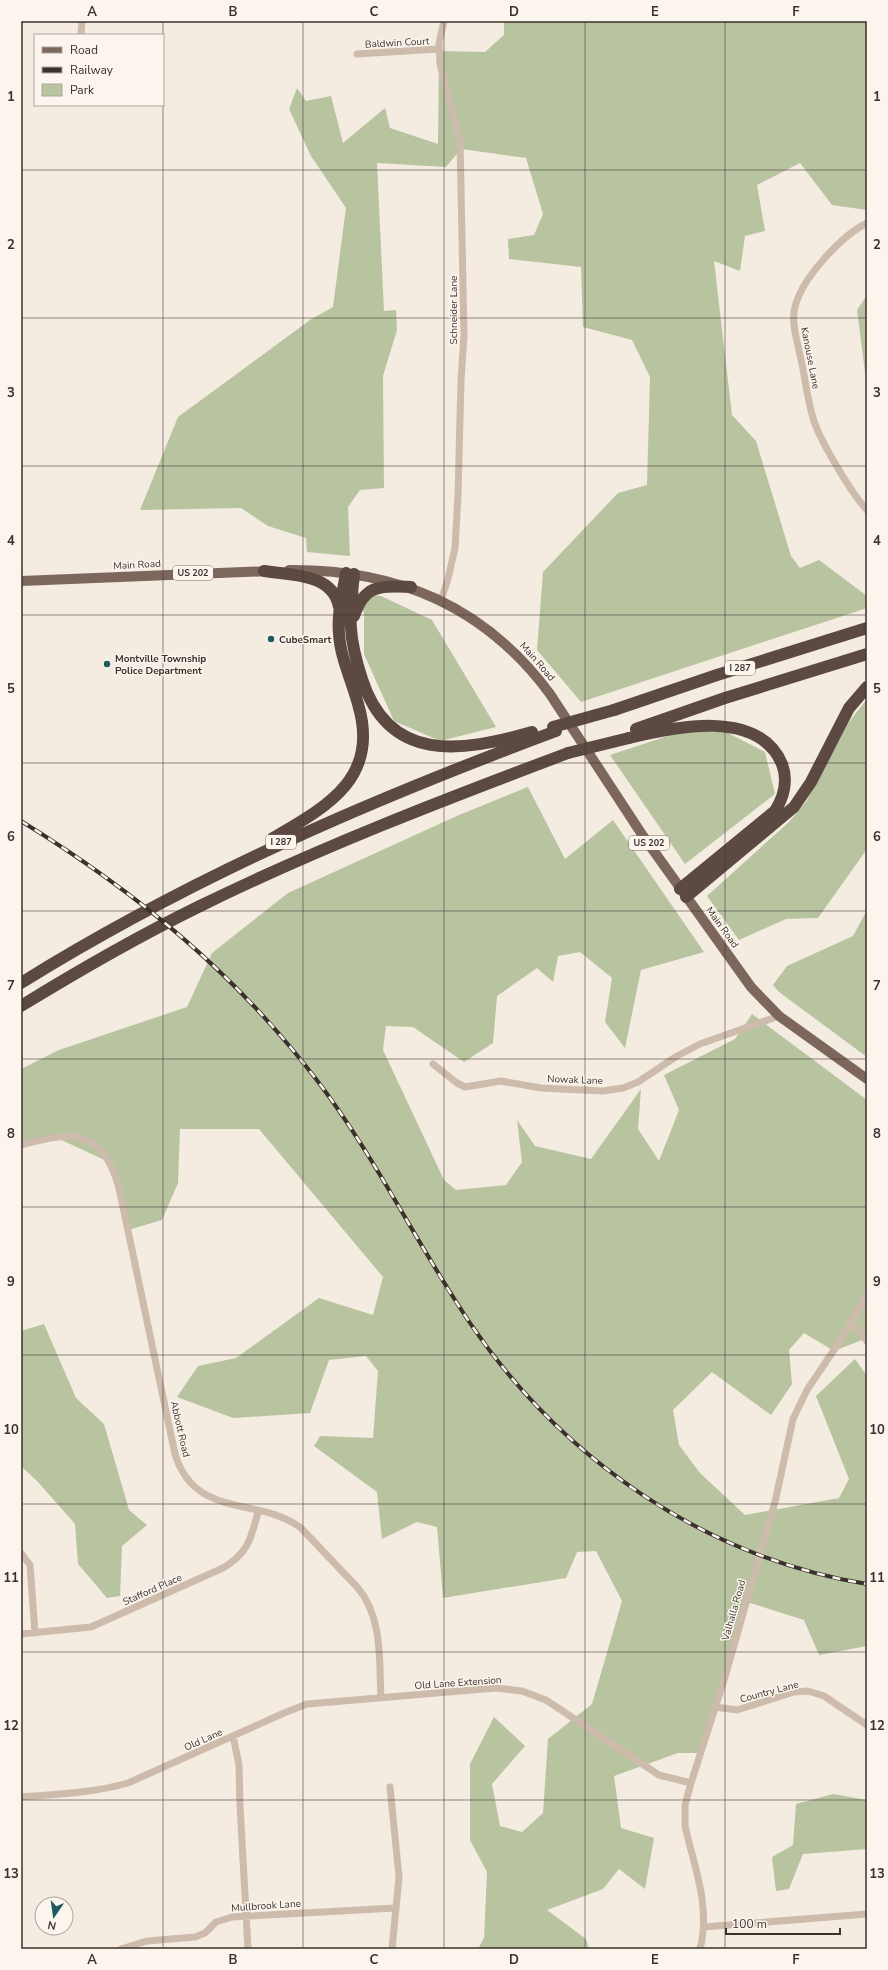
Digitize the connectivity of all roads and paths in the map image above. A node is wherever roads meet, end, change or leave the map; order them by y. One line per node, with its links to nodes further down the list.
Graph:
1 (82, 21): 3 (street)
2 (444, 21): 4 (street, Schneider Lane)
3 (81, 34)
4 (439, 49): 5 (street, Baldwin Court); 12 (street, Schneider Lane)
5 (357, 54)
6 (867, 223): 7 (street, Kanouse Lane)
7 (867, 510)
8 (264, 571): 9 (main road, Main Road / US 202); 10 (main road, Main Road / US 202); 13 (highway)
9 (350, 574): 11 (main road, Main Road / US 202); 13 (highway); 15 (highway)
10 (21, 581)
11 (411, 587): 12 (main road, Main Road / US 202); 15 (highway)
12 (441, 600): 21 (main road, Main Road / US 202)
13 (339, 613): 20 (highway)
14 (867, 628): 18 (highway, I 287, bridge)
15 (350, 633): 18 (highway)
16 (867, 654): 19 (highway, I 287)
17 (867, 687): 21 (highway)
18 (554, 729): 20 (highway, I 287)
19 (627, 735): 21 (highway); 23 (highway, I 287, bridge)
20 (187, 889): 22 (highway, I 287)
21 (683, 893): 24 (main road, Main Road / US 202)
22 (21, 983)
23 (21, 1006)
24 (779, 1016): 25 (street, Nowak Lane); 26 (main road, Main Road / US 202)
25 (433, 1064)
26 (867, 1079)
27 (21, 1145): 31 (street, Abbott Road)
28 (867, 1293): 29 (street, Valhalla Road)
29 (851, 1321): 30 (street); 36 (street, Valhalla Road)
30 (867, 1341)
31 (258, 1512): 33 (street, Stafford Place); 35 (street, Abbott Road)
32 (21, 1553): 33 (street)
33 (35, 1633): 34 (street, Stafford Place)
34 (21, 1634)
35 (381, 1698): 38 (street, Old Lane Extension); 39 (street, Old Lane Extension)
36 (715, 1707): 37 (street, Country Lane); 39 (street, Valhalla Road)
37 (867, 1725)
38 (232, 1736): 41 (street, Old Lane); 44 (street, Old Lane)
39 (691, 1783): 45 (street, Valhalla Road)
40 (390, 1787): 42 (street)
41 (21, 1796)
42 (395, 1908): 44 (street, Mullbrook Lane); 48 (street)
43 (867, 1914): 45 (street)
44 (246, 1915): 46 (street, Mullbrook Lane); 47 (street, Old Lane)
45 (704, 1927): 49 (street, Valhalla Road)
46 (121, 1949)
47 (248, 1949)
48 (392, 1949)
49 (700, 1949)

